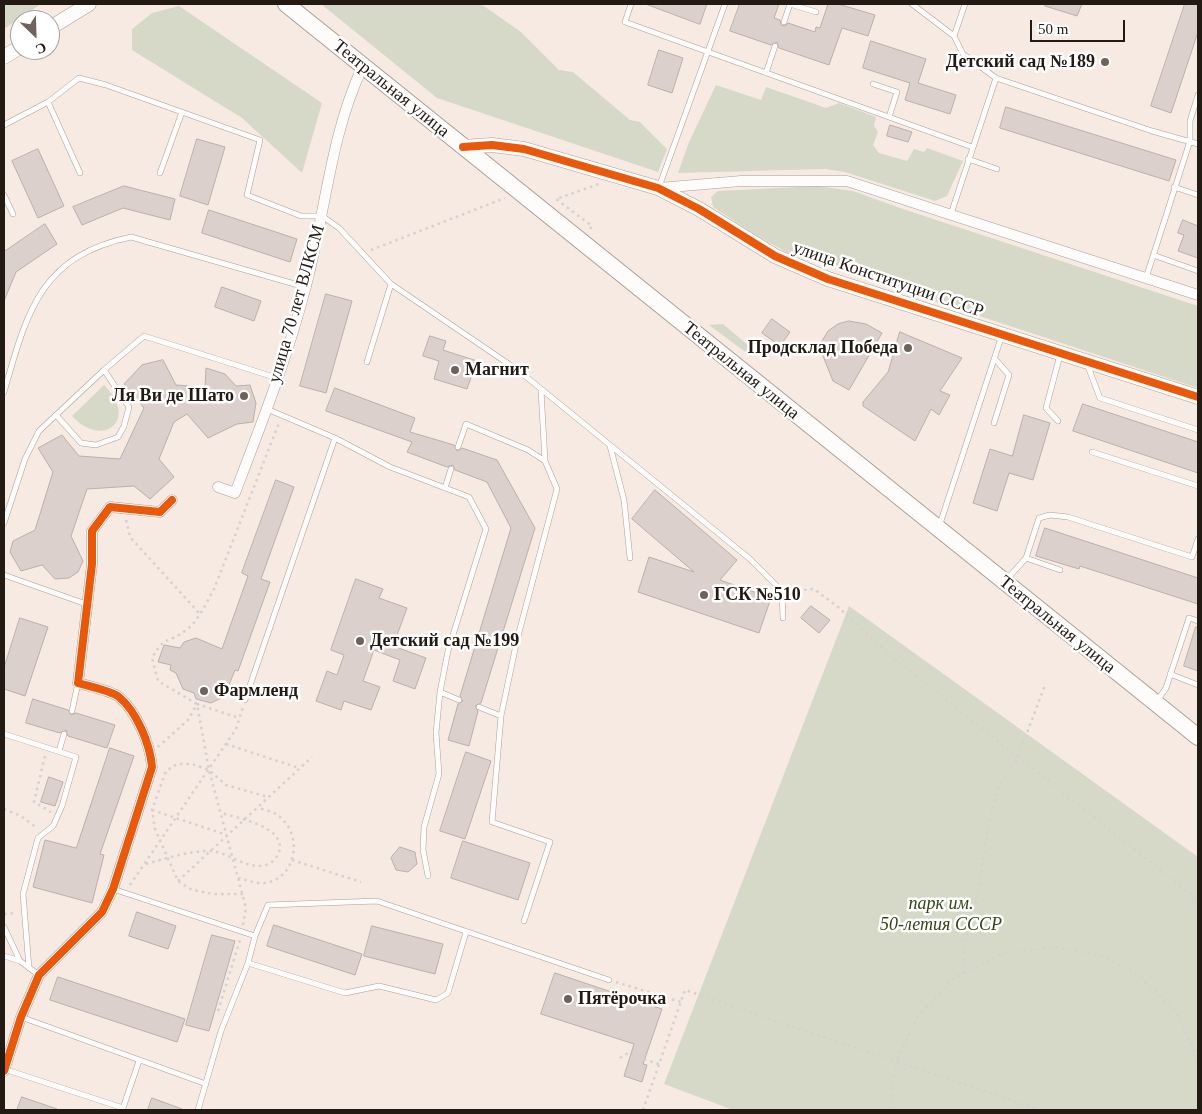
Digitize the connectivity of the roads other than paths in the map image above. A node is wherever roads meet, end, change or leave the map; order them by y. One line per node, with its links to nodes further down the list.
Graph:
1 (89, 4): 9 (street)
2 (286, 4): 14 (main road, Театральная улица)
3 (631, 4): 13 (lane)
4 (725, 4): 13 (lane)
5 (790, 4): 8 (lane); 10 (lane)
6 (912, 4): 11 (lane)
7 (964, 4): 11 (lane)
8 (816, 12)
9 (60, 22)
10 (784, 22)
11 (954, 36): 16 (lane)
12 (775, 46): 15 (lane)
13 (707, 52): 15 (lane); 32 (lane)
14 (363, 66): 25 (main road, Театральная улица); 37 (street, улица 70 лет ВЛКСМ)
15 (766, 73): 21 (lane)
16 (996, 78): 23 (lane); 26 (lane)
17 (873, 84): 21 (lane)
18 (1198, 95): 23 (lane)
19 (48, 102): 20 (lane); 22 (lane); 29 (lane)
20 (182, 112): 30 (lane); 37 (lane)
21 (889, 117): 26 (lane)
22 (4, 125)
23 (1190, 142): 24 (lane); 31 (lane)
24 (1198, 144)
25 (463, 147): 32 (street, улица Конституции СССР); 72 (main road, Театральная улица)
26 (972, 147): 27 (lane)
27 (968, 159): 28 (lane); 36 (lane)
28 (997, 170)
29 (80, 173)
30 (160, 173)
31 (1174, 187): 34 (lane); 38 (lane)
32 (658, 188): 36 (street); 44 (street, улица Конституции СССР)
33 (4, 195): 35 (lane)
34 (1198, 195)
35 (13, 214)
36 (951, 214): 40 (street)
37 (322, 216): 41 (lane); 42 (street, улица 70 лет ВЛКСМ)
38 (1153, 255): 39 (lane); 40 (lane)
39 (1198, 271)
40 (1145, 278): 43 (street)
41 (391, 284): 47 (lane); 53 (lane)
42 (306, 287): 50 (lane); 52 (street, улица 70 лет ВЛКСМ)
43 (1198, 295)
44 (1003, 335): 45 (street, улица Конституции СССР); 46 (lane)
45 (1060, 354): 48 (street, улица Конституции СССР); 58 (lane)
46 (995, 359): 59 (lane); 72 (lane)
47 (367, 362)
48 (1087, 363): 55 (street, улица Конституции СССР); 60 (lane)
49 (4, 367): 50 (lane)
50 (10, 370): 54 (lane)
51 (104, 370): 52 (lane); 57 (lane); 57 (lane)
52 (277, 378): 56 (street, улица 70 лет ВЛКСМ)
53 (541, 390): 62 (lane); 65 (lane)
54 (4, 392)
55 (1198, 397)
56 (267, 409): 61 (lane); 68 (street, улица 70 лет ВЛКСМ)
57 (56, 415): 71 (lane)
58 (1058, 421)
59 (994, 423)
60 (1198, 430)
61 (335, 438): 69 (lane); 88 (lane)
62 (610, 446): 75 (lane); 82 (lane)
63 (458, 447): 65 (lane)
64 (1092, 452): 67 (lane)
65 (545, 462): 93 (lane)
66 (451, 469): 69 (lane)
67 (1198, 486)
68 (218, 487)
69 (445, 488): 87 (lane)
70 (172, 500): 81 (street)
71 (4, 523)
72 (938, 529): 80 (main road, Театральная улица)
73 (1198, 539): 74 (lane)
74 (1192, 557): 76 (lane); 77 (lane)
75 (630, 558)
76 (1026, 558): 78 (lane); 80 (lane)
77 (1198, 559)
78 (1060, 570)
79 (4, 575): 81 (lane)
80 (1004, 582): 90 (main road, Театральная улица)
81 (86, 604): 85 (street)
82 (783, 618)
83 (1198, 621): 84 (lane)
84 (1170, 674): 86 (lane); 90 (lane)
85 (78, 683): 92 (lane); 99 (street)
86 (1198, 685)
87 (440, 692): 89 (lane); 98 (lane)
88 (245, 700)
89 (459, 700)
90 (1156, 703): 96 (main road, Театральная улица)
91 (479, 707): 93 (lane)
92 (72, 711)
93 (501, 716): 100 (lane)
94 (4, 734): 97 (lane)
95 (64, 734): 97 (lane)
96 (1198, 737)
97 (59, 751): 107 (lane)
98 (428, 876)
99 (113, 889): 103 (lane); 108 (street)
100 (524, 921)
101 (4, 927): 105 (lane)
102 (466, 932): 103 (lane); 106 (lane); 109 (lane)
103 (255, 936): 106 (lane)
104 (4, 956): 105 (lane)
105 (20, 961): 107 (lane)
106 (248, 963): 113 (lane)
107 (29, 968): 108 (lane)
108 (39, 975): 110 (street)
109 (609, 980)
110 (21, 1017): 111 (lane); 112 (street)
111 (139, 1061): 112 (lane); 113 (lane)
112 (4, 1070)
113 (206, 1084): 114 (lane)
114 (198, 1110)

